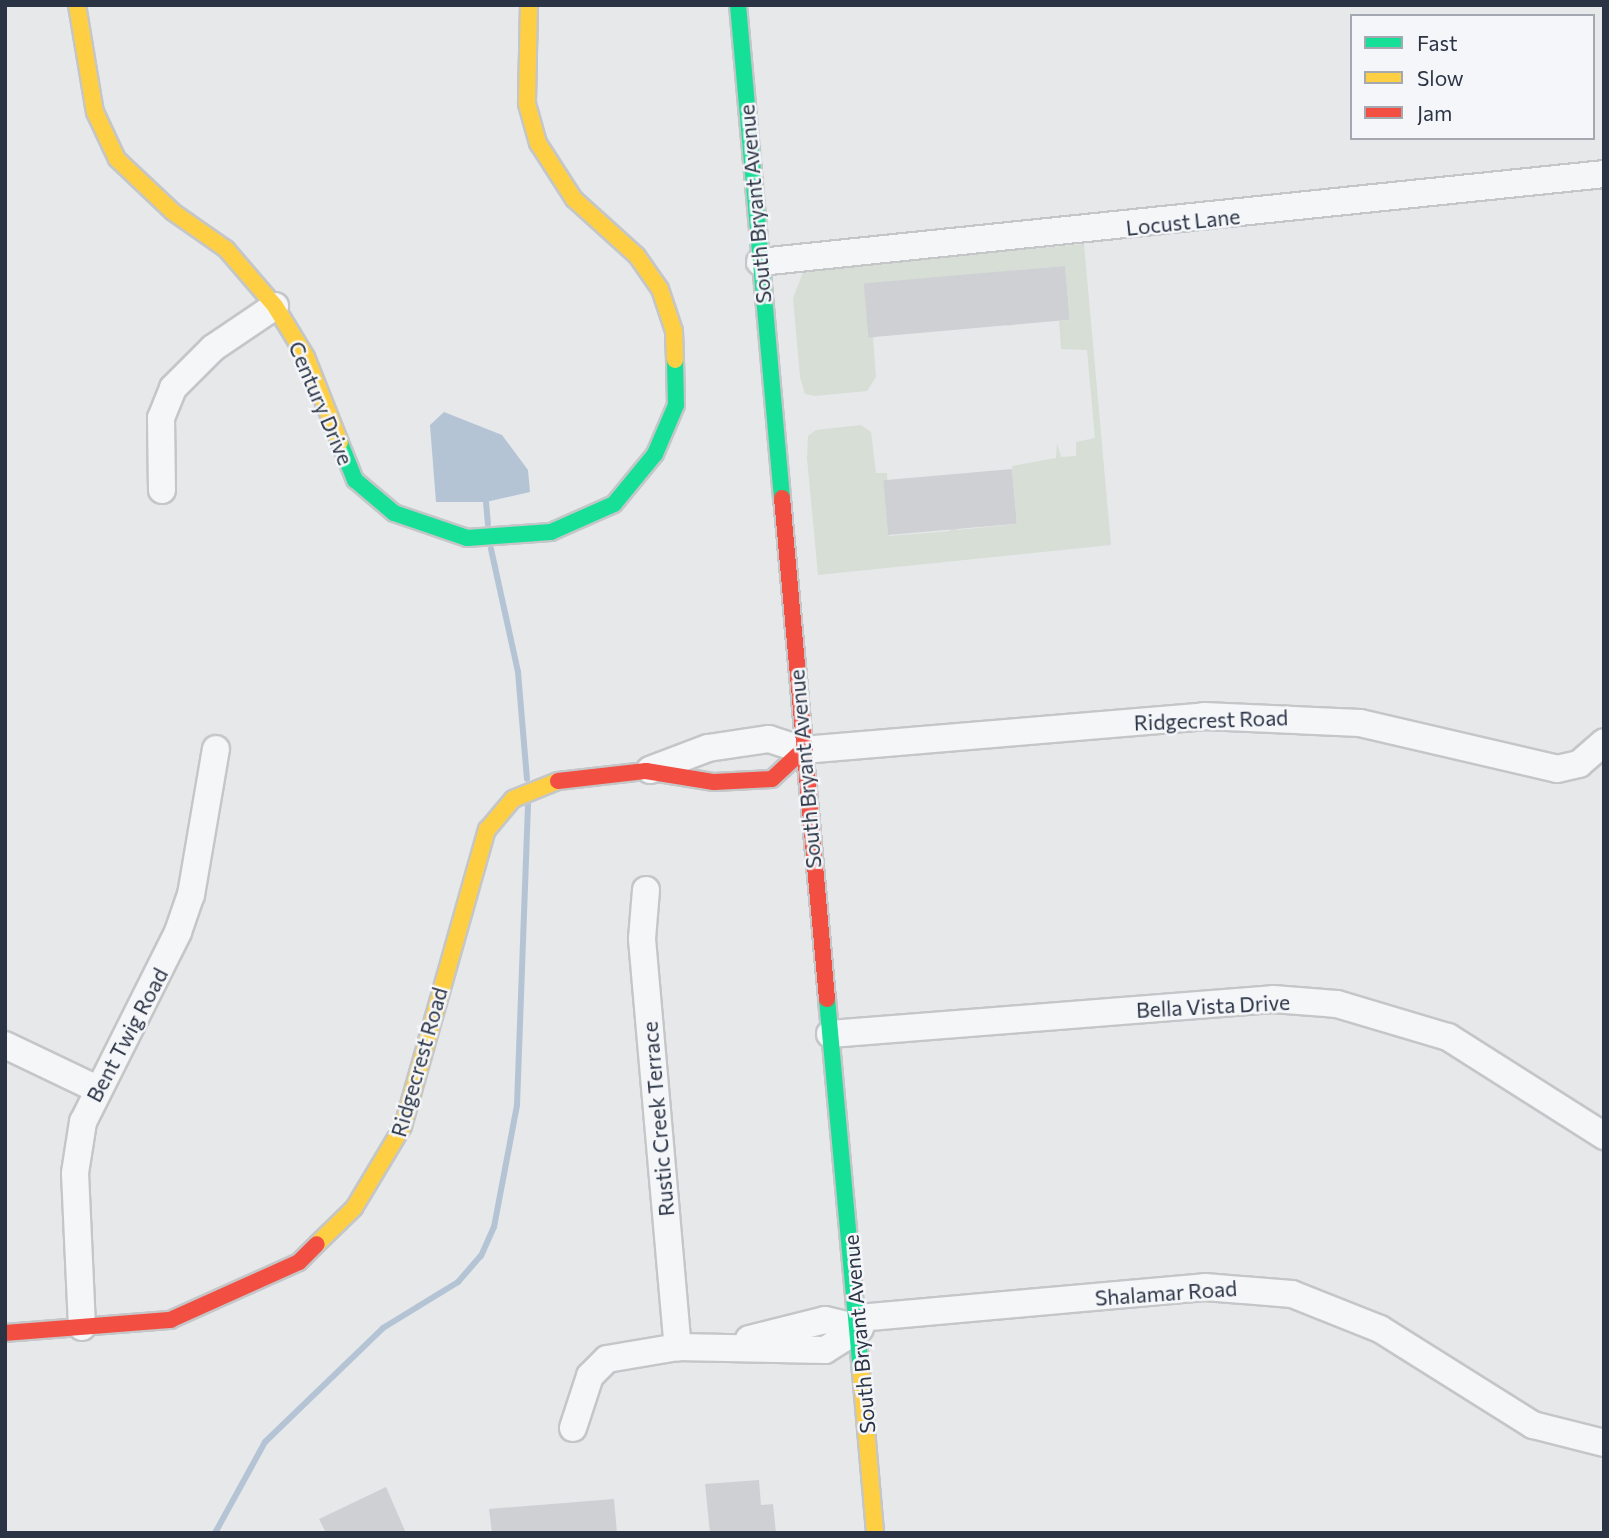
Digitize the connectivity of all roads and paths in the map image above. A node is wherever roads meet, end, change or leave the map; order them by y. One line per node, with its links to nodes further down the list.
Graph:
1 (77, 5): 6 (street, Century Drive)
2 (529, 5): 6 (street, Century Drive)
3 (738, 5): 5 (street, South Bryant Avenue)
4 (1604, 174): 5 (street, Locust Lane)
5 (761, 262): 9 (street, South Bryant Avenue)
6 (275, 306): 7 (street)
7 (162, 490)
8 (216, 749): 15 (street, Bent Twig Road)
9 (803, 750): 10 (street, Ridgecrest Road); 11 (street, Ridgecrest Road); 11 (street, Ridgecrest Road); 13 (street, South Bryant Avenue)
10 (1602, 751)
11 (646, 771): 18 (street, Ridgecrest Road)
12 (646, 890): 20 (street, Rustic Creek Terrace)
13 (830, 1034): 16 (street, Bella Vista Drive); 17 (street, South Bryant Avenue)
14 (5, 1045): 15 (street)
15 (95, 1088): 18 (street, Bent Twig Road)
16 (1604, 1136)
17 (859, 1323): 20 (street); 22 (street, Shalamar Road); 23 (street, South Bryant Avenue)
18 (82, 1327): 19 (street, Ridgecrest Road)
19 (5, 1333)
20 (678, 1348): 21 (street)
21 (573, 1428)
22 (1604, 1443)
23 (875, 1533)

